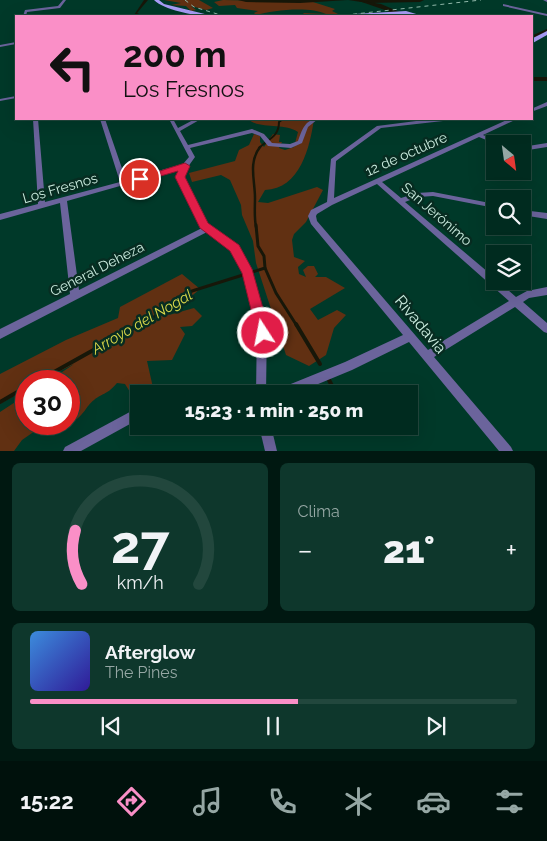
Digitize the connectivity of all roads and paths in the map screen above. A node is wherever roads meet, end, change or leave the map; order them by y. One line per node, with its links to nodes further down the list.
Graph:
1 (65, 0): 4 (street)
2 (156, 0): 5 (main road)
3 (504, 5): 8 (street)
4 (25, 15)
5 (206, 15)
6 (375, 15): 7 (main road)
7 (415, 15)
8 (547, 15)
9 (546, 33): 10 (main road)
10 (533, 41)
11 (15, 43): 12 (street)
12 (0, 46)
13 (15, 97): 14 (street)
14 (0, 100)
15 (547, 104): 16 (street)
16 (533, 110)
17 (35, 120): 39 (street)
18 (102, 120): 34 (street)
19 (173, 120): 26 (street)
20 (197, 120): 26 (street)
21 (315, 120): 30 (street)
22 (380, 120): 25 (street)
23 (434, 120): 25 (street)
24 (510, 120): 27 (street, 12 de octubre)
25 (386, 125): 37 (street)
26 (178, 130): 30 (street)
27 (479, 135): 28 (street); 33 (street, 12 de octubre)
28 (486, 138)
29 (547, 145): 31 (street)
30 (188, 146): 32 (street)
31 (531, 148)
32 (185, 166): 34 (street, Los Fresnos); 44 (street)
33 (377, 181): 36 (street, San Jerónimo); 37 (street, 12 de octubre)
34 (124, 183): 35 (street, Los Fresnos)
35 (63, 200): 39 (street, Los Fresnos); 46 (street)
36 (401, 201): 38 (street); 47 (street, San Jerónimo)
37 (330, 203): 41 (street, 12 de octubre)
38 (486, 204)
39 (42, 206): 43 (street, Los Fresnos)
40 (531, 213): 42 (street)
41 (312, 216): 50 (street, Rivadavia)
42 (547, 216)
43 (0, 218)
44 (207, 229): 46 (street, General Deheza); 52 (street)
45 (547, 291): 47 (street)
46 (75, 296): 49 (street, General Deheza)
47 (516, 302): 48 (street, San Jerónimo); 51 (street)
48 (547, 329)
49 (0, 334)
50 (410, 336): 51 (street, Rivadavia); 53 (street)
51 (427, 356): 58 (street, Rivadavia)
52 (261, 385)
53 (302, 385)
54 (130, 418): 56 (street)
55 (267, 435): 57 (street)
56 (69, 451)
57 (271, 451)
58 (507, 451)

